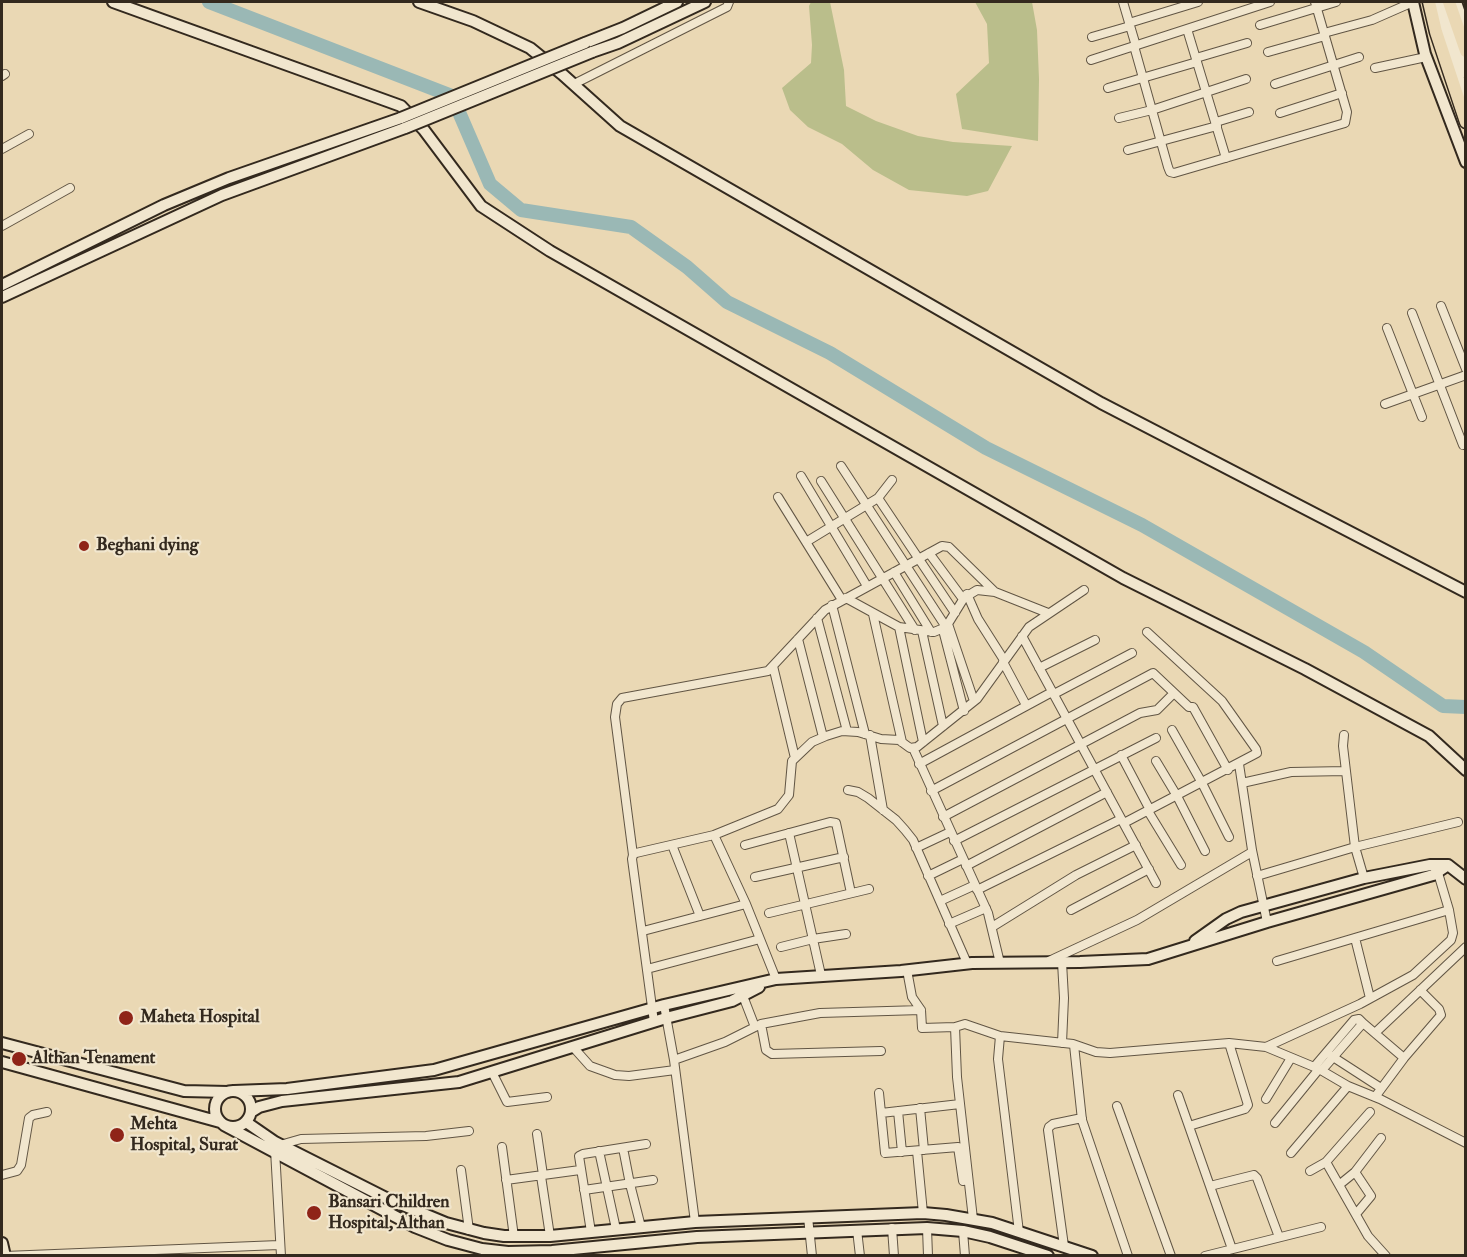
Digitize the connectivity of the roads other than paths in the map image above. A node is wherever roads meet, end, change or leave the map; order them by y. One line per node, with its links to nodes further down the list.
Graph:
1 (113, 2): 129 (street)
2 (420, 2): 36 (street)
3 (677, 2): 24 (street)
4 (705, 2): 24 (street)
5 (729, 2): 36 (street)
6 (1124, 2): 16 (street)
7 (1198, 2): 16 (street)
8 (1270, 2): 19 (street)
9 (1335, 2): 15 (street)
10 (1413, 2): 20 (street); 28 (street)
11 (1429, 2): 46 (main road)
12 (1439, 2): 33 (street); 41 (street)
13 (1449, 2): 25 (main road)
14 (1456, 2): 18 (street)
15 (1316, 4): 17 (street); 20 (street)
16 (1130, 25): 21 (street); 23 (street)
17 (1260, 25)
18 (1465, 26)
19 (1187, 29): 23 (street); 30 (street)
20 (1325, 35): 26 (street); 31 (street)
21 (1092, 37)
22 (1247, 43): 30 (street)
23 (1135, 46): 29 (street); 34 (street)
24 (588, 47): 56 (street, bridge)
25 (1466, 51)
26 (1268, 52)
27 (1359, 57): 31 (street)
28 (1426, 57): 32 (street); 53 (street)
29 (1091, 60)
30 (1196, 60): 34 (street); 39 (street)
31 (1334, 65): 37 (street); 40 (street)
32 (1375, 68)
33 (1466, 74)
34 (1143, 78): 38 (street); 42 (street)
35 (1246, 79): 39 (street)
36 (574, 84): 85 (street)
37 (1275, 84)
38 (1108, 88)
39 (1207, 93): 42 (street); 47 (street)
40 (1342, 93): 44 (street); 52 (street)
41 (1466, 100)
42 (1152, 110): 45 (street); 49 (street)
43 (1249, 112): 47 (street)
44 (1280, 113)
45 (1119, 118)
46 (1466, 122)
47 (1217, 124): 49 (street); 52 (street)
48 (29, 134): 50 (street)
49 (1162, 141): 51 (street); 52 (street)
50 (2, 149)
51 (1128, 150)
52 (1226, 158)
53 (1466, 162)
54 (70, 188): 55 (street)
55 (2, 226)
56 (3, 290)
57 (1441, 306): 60 (street)
58 (1412, 313): 62 (street)
59 (1387, 328): 63 (street)
60 (1466, 369)
61 (1466, 375): 62 (street)
62 (1440, 384): 63 (street); 66 (street)
63 (1413, 395): 64 (street); 65 (street)
64 (1385, 404)
65 (1422, 417)
66 (1463, 445)
67 (841, 466): 73 (street)
68 (801, 476): 75 (street)
69 (892, 480): 72 (street)
70 (821, 481): 74 (street)
71 (778, 497): 76 (street)
72 (878, 498): 73 (street); 78 (street)
73 (866, 505): 74 (street); 79 (street)
74 (844, 519): 75 (street); 81 (street)
75 (831, 527): 76 (street); 82 (street)
76 (806, 542): 87 (street)
77 (929, 553): 78 (street); 84 (street); 86 (street)
78 (918, 559): 79 (street); 89 (street)
79 (906, 566): 80 (street); 94 (street)
80 (894, 572): 81 (street); 96 (street)
81 (881, 579): 82 (street); 95 (street)
82 (867, 586): 87 (street)
83 (1084, 590): 90 (street)
84 (995, 592): 86 (street); 90 (street)
85 (1466, 592)
86 (965, 597): 89 (street); 102 (street)
87 (844, 599): 88 (street); 91 (street)
88 (832, 605): 92 (street); 114 (street)
89 (955, 613): 94 (street)
90 (1048, 613): 98 (street)
91 (873, 614): 93 (street); 118 (street)
92 (817, 618): 99 (street); 113 (street)
93 (899, 627): 95 (street); 119 (street)
94 (946, 627): 96 (street); 107 (street); 109 (street)
95 (918, 630): 96 (street); 111 (street)
96 (931, 632)
97 (1148, 632): 126 (street)
98 (1022, 636): 102 (street); 104 (street)
99 (798, 639): 103 (street); 116 (street)
100 (1095, 640): 104 (street)
101 (1132, 653): 105 (street)
102 (1004, 661): 107 (street); 108 (street)
103 (773, 666): 123 (street); 154 (street)
104 (1039, 668): 105 (street)
105 (1053, 693): 108 (street); 110 (street)
106 (1174, 693): 110 (street); 120 (street); 128 (street)
107 (974, 701): 109 (street)
108 (1026, 705): 125 (street)
109 (964, 711): 111 (street)
110 (1067, 718): 120 (street); 134 (street)
111 (943, 726): 119 (street)
112 (1172, 730): 131 (street)
113 (847, 731): 114 (street); 116 (street)
114 (867, 735): 118 (street); 137 (street)
115 (1344, 735): 130 (street)
116 (823, 737): 123 (street)
117 (1156, 738): 122 (street)
118 (902, 742): 121 (street)
119 (923, 742): 121 (street)
120 (1081, 744): 127 (street); 139 (street)
121 (913, 748): 125 (street)
122 (1121, 755): 127 (street); 138 (street)
123 (795, 758): 144 (street)
124 (1155, 761): 136 (street)
125 (919, 764): 134 (street)
126 (1239, 764): 128 (street); 132 (street)
127 (1094, 768): 135 (street); 146 (street)
128 (1228, 770): 131 (street)
129 (1466, 770)
130 (1346, 771): 132 (street); 151 (street)
131 (1202, 783): 136 (street); 145 (street)
132 (1242, 783): 153 (street)
133 (848, 790): 137 (street)
134 (931, 792): 139 (street)
135 (1107, 792): 140 (street); 156 (street)
136 (1177, 796): 138 (street); 152 (street)
137 (883, 810): 150 (street)
138 (1149, 810): 140 (street); 158 (street)
139 (943, 816): 142 (street)
140 (1123, 821): 149 (street); 168 (street)
141 (1458, 822): 151 (street)
142 (950, 832): 146 (street); 150 (street)
143 (789, 833): 148 (street); 155 (street); 159 (street)
144 (714, 835): 147 (street); 173 (street)
145 (1229, 837)
146 (954, 841): 156 (street)
147 (672, 845): 154 (street); 179 (street)
148 (745, 845)
149 (1136, 845): 160 (street); 182 (street)
150 (916, 848): 162 (street)
151 (1355, 848): 163 (street); 165 (street)
152 (1205, 851)
153 (1252, 852): 163 (street); 195 (street)
154 (633, 855): 183 (street)
155 (844, 857): 159 (street); 170 (street)
156 (964, 863): 162 (street); 168 (street)
157 (1448, 865): 161 (street); 165 (street); 166 (street)
158 (1180, 866)
159 (797, 867): 164 (street); 172 (street)
160 (1149, 869): 167 (street); 176 (street)
161 (1438, 873): 177 (street); 180 (street)
162 (928, 876): 171 (street)
163 (1257, 876): 174 (street)
164 (755, 877)
165 (1364, 878): 174 (street)
166 (1466, 879)
167 (1156, 882)
168 (976, 888): 171 (street); 175 (street)
169 (869, 889): 170 (street)
170 (851, 893): 172 (street)
171 (939, 902): 181 (street)
172 (805, 903): 178 (street); 187 (street)
173 (746, 904): 179 (street); 186 (street)
174 (1263, 905): 180 (street); 189 (street)
175 (986, 908): 181 (street); 182 (street)
176 (1071, 910)
177 (1449, 910): 185 (street); 202 (street)
178 (769, 913)
179 (700, 916): 183 (street)
180 (1267, 922): 189 (street)
181 (949, 924): 193 (street)
182 (993, 927): 194 (street)
183 (643, 931): 196 (street)
184 (846, 934): 187 (street)
185 (1355, 938): 191 (street); 202 (street)
186 (760, 939): 196 (street); 199 (street)
187 (813, 939): 188 (street); 198 (street)
188 (781, 946)
189 (1188, 946): 192 (street)
190 (1466, 946): 200 (street)
191 (1277, 961)
192 (1062, 962): 195 (street); 213 (street)
193 (967, 963): 194 (street); 197 (street)
194 (1000, 963): 195 (street)
195 (1045, 963)
196 (647, 969): 204 (street)
197 (907, 970): 198 (street); 205 (street)
198 (821, 975): 199 (street)
199 (776, 979): 201 (street); 203 (street)
200 (1420, 990): 210 (street); 221 (street)
201 (743, 996): 206 (street); 208 (street)
202 (1370, 998): 217 (street)
203 (664, 1005): 204 (street); 206 (street)
204 (652, 1008): 207 (street); 229 (street)
205 (921, 1010): 208 (street); 209 (street)
206 (666, 1018): 207 (street); 222 (street)
207 (654, 1022): 216 (street)
208 (758, 1026): 218 (street); 222 (street)
209 (955, 1027): 211 (street); 235 (street)
210 (1375, 1033): 219 (street); 221 (street)
211 (1000, 1036): 213 (street); 289 (street)
212 (2, 1043): 229 (street)
213 (1062, 1043): 215 (street)
214 (1229, 1043): 215 (street); 217 (street); 246 (street)
215 (1074, 1045): 243 (street)
216 (573, 1047): 225 (street); 226 (street)
217 (1266, 1047): 220 (street)
218 (881, 1051)
219 (1330, 1055): 224 (street); 228 (street)
220 (1291, 1058): 224 (street); 234 (street)
221 (1404, 1058): 228 (street)
222 (674, 1060): 225 (street)
223 (2, 1062): 244 (street)
224 (1318, 1069): 227 (street); 245 (street)
225 (675, 1070): 278 (street)
226 (492, 1072): 233 (street); 242 (street)
227 (1348, 1086): 232 (street); 258 (street)
228 (1381, 1088): 232 (street)
229 (231, 1092): 242 (street); 244 (street)
230 (879, 1093): 241 (street)
231 (1178, 1095): 246 (street)
232 (1375, 1096): 250 (street)
233 (547, 1097)
234 (1266, 1099)
235 (960, 1104): 237 (street); 277 (street)
236 (1117, 1106): 311 (street)
237 (920, 1108): 238 (street); 256 (street)
238 (898, 1111): 241 (street); 257 (street)
239 (47, 1112): 264 (street)
240 (1370, 1112): 259 (street)
241 (881, 1113): 257 (street)
242 (248, 1117): 244 (street); 252 (street)
243 (1082, 1118): 296 (street); 310 (street)
244 (222, 1123): 252 (street)
245 (1275, 1123)
246 (1189, 1126): 271 (street)
247 (469, 1131): 252 (street)
248 (537, 1134): 265 (street)
249 (1381, 1138): 263 (street)
250 (1466, 1143)
251 (646, 1144): 254 (street)
252 (277, 1147): 284 (street); 295 (street); 299 (street)
253 (502, 1147): 266 (street)
254 (623, 1148): 255 (street); 269 (street)
255 (599, 1151): 261 (street); 272 (street)
256 (920, 1151): 257 (street); 268 (street); 274 (street)
257 (902, 1152)
258 (1292, 1153)
259 (1326, 1162): 262 (street); 270 (street)
260 (461, 1170): 284 (street)
261 (580, 1170): 265 (street); 273 (street)
262 (1310, 1171)
263 (1355, 1172): 270 (street); 275 (street)
264 (2, 1175)
265 (542, 1175): 266 (street); 291 (street)
266 (506, 1180): 290 (street)
267 (652, 1180): 269 (street)
268 (963, 1181)
269 (630, 1184): 272 (street); 279 (street)
270 (1339, 1185): 275 (street)
271 (1210, 1186): 292 (street); 297 (street)
272 (606, 1187): 273 (street); 283 (street)
273 (584, 1190): 287 (street)
274 (923, 1213): 276 (street); 277 (street)
275 (1356, 1214): 313 (street)
276 (808, 1217): 278 (street); 288 (street)
277 (973, 1219): 289 (street)
278 (695, 1222): 279 (street)
279 (641, 1227): 283 (street)
280 (1321, 1227): 292 (street)
281 (892, 1228): 282 (street); 285 (street); 304 (street)
282 (927, 1228): 286 (street); 305 (street)
283 (616, 1229): 287 (street)
284 (469, 1230): 290 (street)
285 (857, 1230): 288 (street); 303 (street)
286 (963, 1231): 294 (street); 306 (street)
287 (591, 1232): 291 (street)
288 (809, 1232): 299 (street); 302 (street)
289 (1019, 1232): 296 (street)
290 (509, 1236): 291 (street); 299 (street)
291 (550, 1236)
292 (1279, 1237): 297 (street)
293 (2, 1243): 300 (street)
294 (1011, 1243): 307 (street); 308 (street)
295 (279, 1245): 298 (street); 301 (street)
296 (1064, 1246): 309 (street)
297 (1232, 1249): 312 (street)
298 (107, 1254): 300 (street)
299 (508, 1254)
300 (5, 1256)
301 (281, 1256)
302 (812, 1256)
303 (860, 1256)
304 (894, 1256)
305 (928, 1256)
306 (964, 1256)
307 (1014, 1256)
308 (1048, 1256)
309 (1092, 1256)
310 (1128, 1256)
311 (1172, 1256)
312 (1205, 1256)
313 (1386, 1256)

